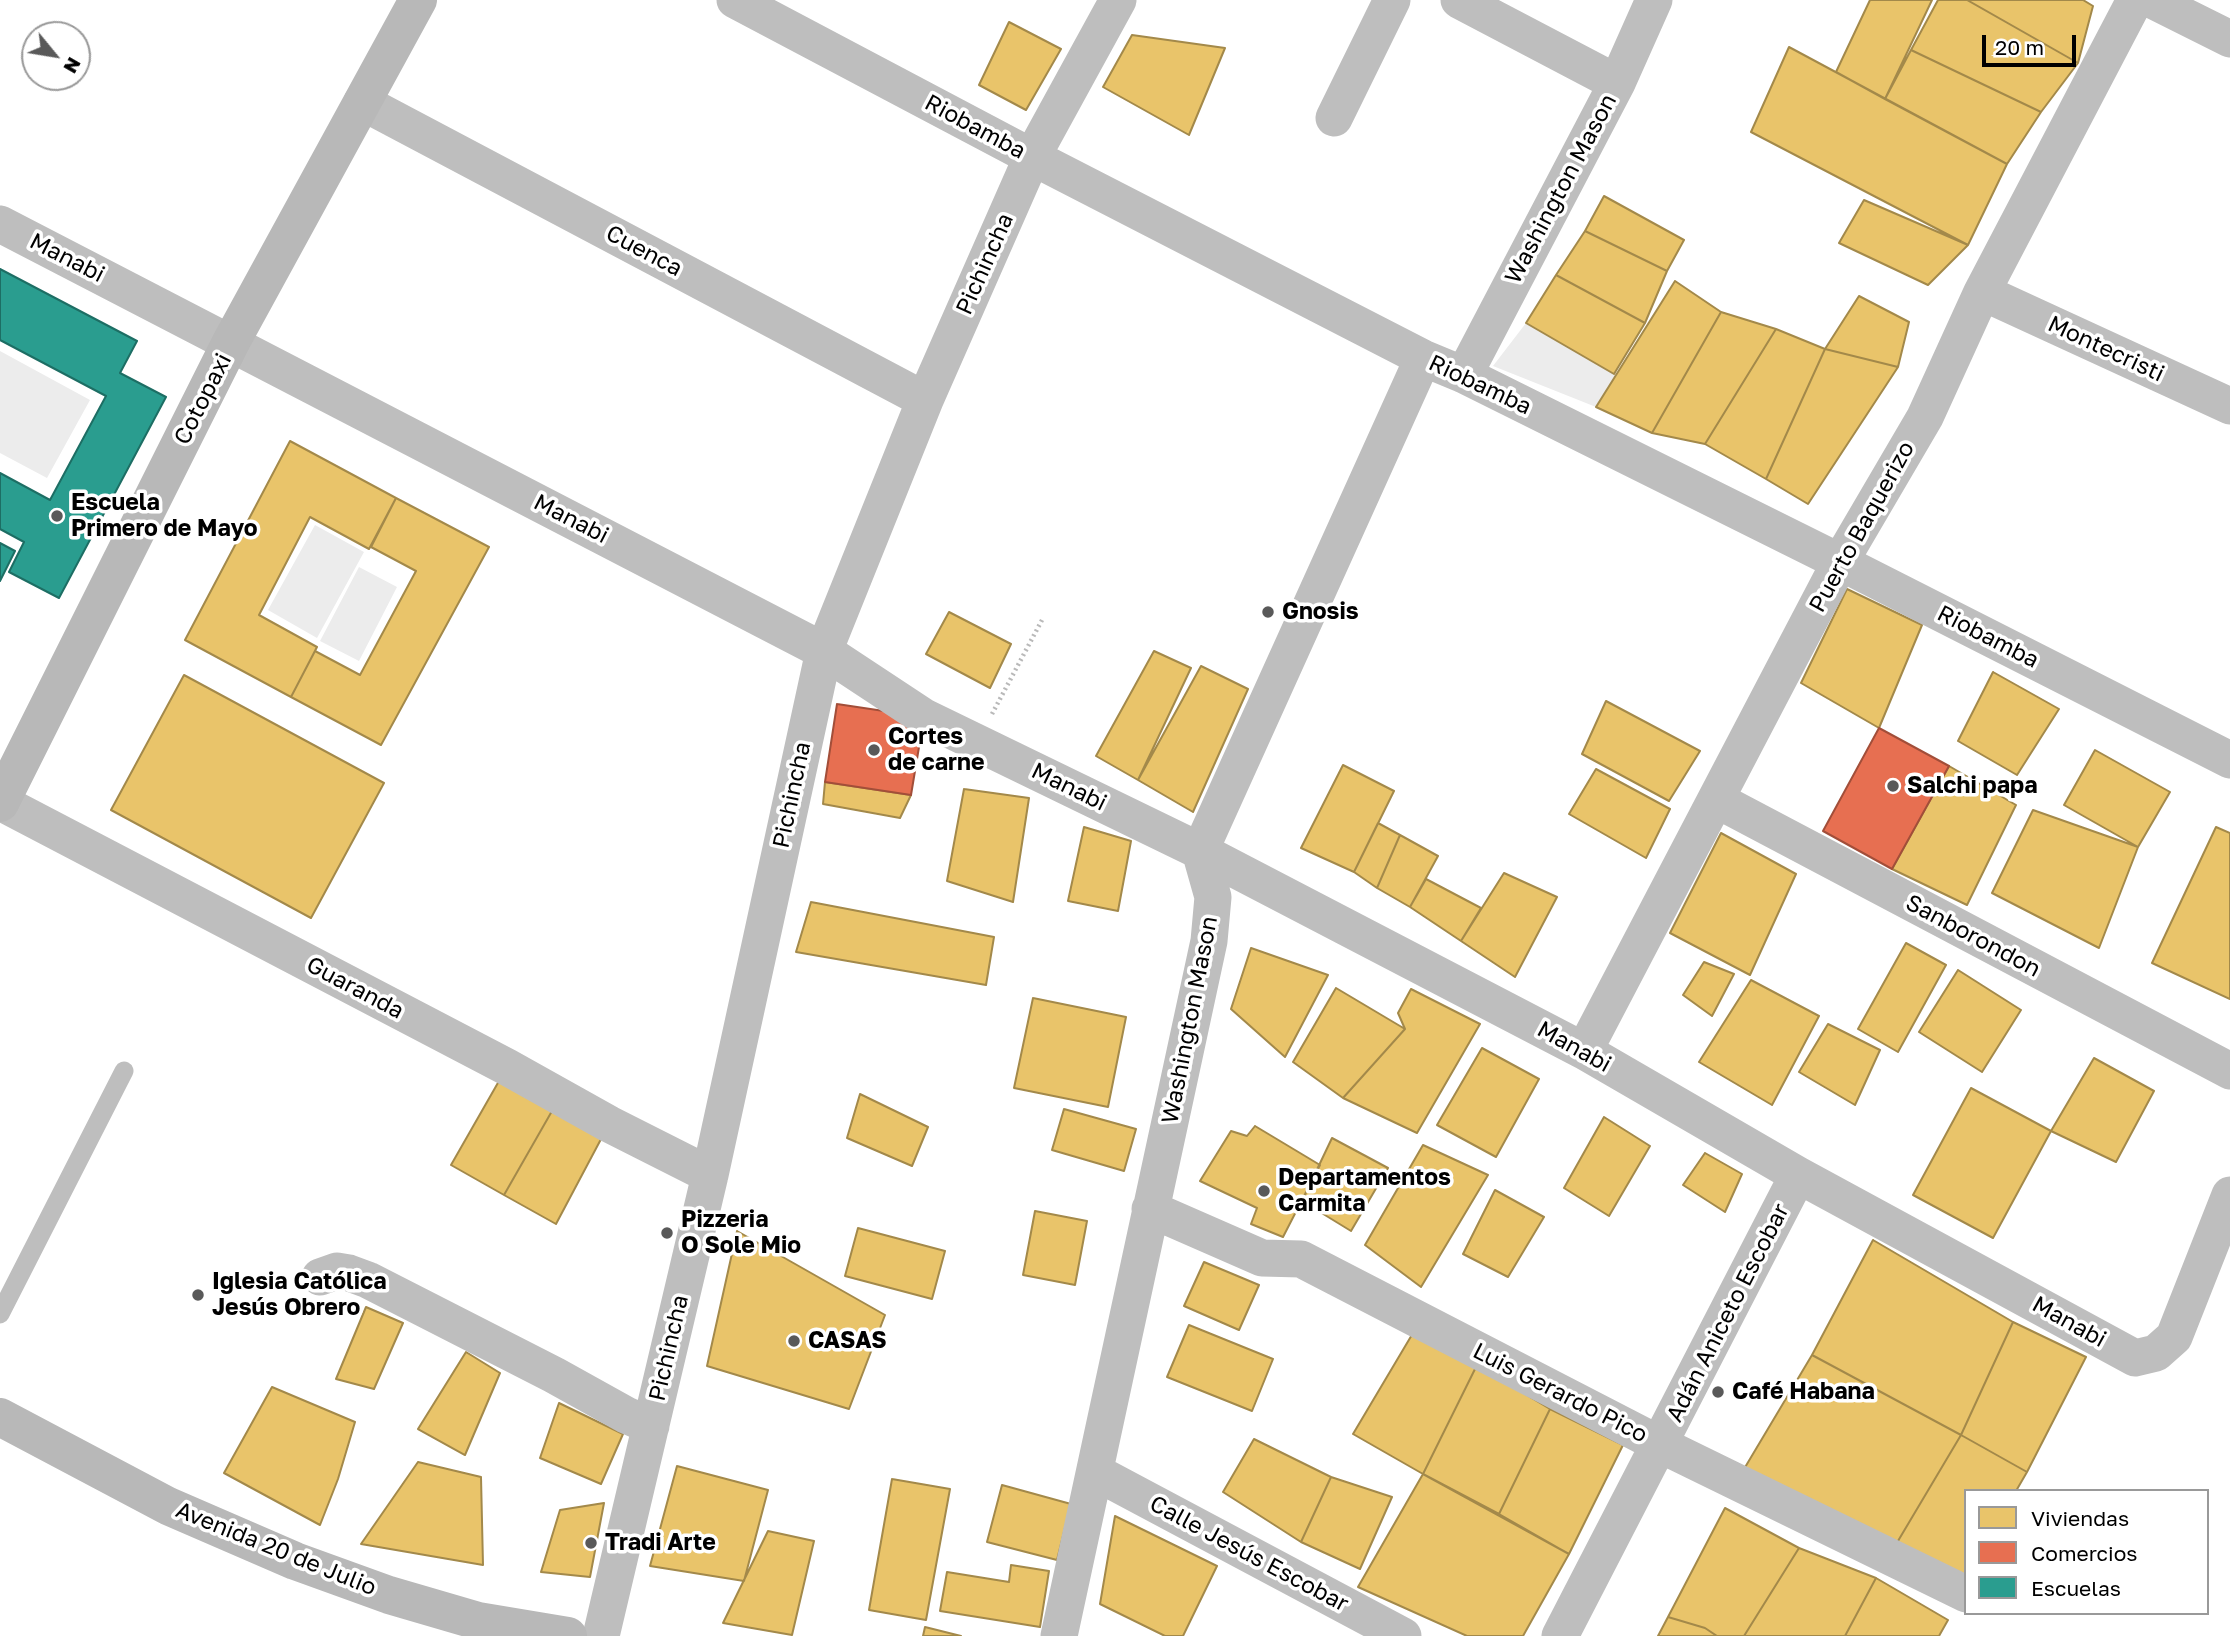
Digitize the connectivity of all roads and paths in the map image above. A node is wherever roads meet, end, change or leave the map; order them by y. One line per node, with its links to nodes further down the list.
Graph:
1 (418, 0): 11 (street, Cotopaxi)
2 (1118, 0): 13 (street, Pichincha)
3 (1392, 0): 12 (street)
4 (1459, 0): 10 (street)
5 (1654, 0): 10 (street, Washington Mason)
6 (2135, 0): 15 (street, Puerto Baquerizo)
7 (2152, 0): 9 (street)
8 (758, 5): 13 (street, Riobamba)
9 (2230, 39)
10 (1617, 83): 18 (street, Washington Mason)
11 (362, 102): 16 (street, Cotopaxi); 19 (street, Cuenca)
12 (1334, 118)
13 (1032, 157): 17 (street, Riobamba); 19 (street, Pichincha)
14 (0, 224): 16 (street, Manabi)
15 (1982, 292): 20 (street, Montecristi); 21 (street, Puerto Baquerizo)
16 (231, 342): 23 (street, Manabi); 27 (street, Cotopaxi)
17 (1423, 358): 18 (street, Riobamba); 28 (street)
18 (1464, 375): 21 (street, Riobamba)
19 (925, 400): 23 (street, Pichincha)
20 (2230, 406)
21 (1840, 562): 25 (street, Riobamba); 26 (street, Puerto Baquerizo)
22 (1042, 620): 24 (path)
23 (824, 651): 24 (street, Manabi); 32 (street, Pichincha)
24 (977, 743): 28 (street, Manabi)
25 (2230, 760)
26 (1717, 800): 29 (street, Puerto Baquerizo); 31 (street, Sanborondon)
27 (0, 802): 32 (street, Guaranda)
28 (1200, 850): 29 (street, Manabi); 35 (street, Washington Mason)
29 (1584, 1051): 33 (street, Manabi)
30 (124, 1071): 37 (lane)
31 (2230, 1071)
32 (710, 1175): 39 (street, Pichincha)
33 (1798, 1175): 34 (street, Manabi); 40 (street, Adán Aniceto Escobar)
34 (2230, 1195)
35 (1150, 1209): 40 (street, Luis Gerardo Pico); 41 (street, Washington Mason)
36 (320, 1277): 39 (street)
37 (0, 1314)
38 (0, 1417): 43 (street, Avenida 20 de Julio)
39 (650, 1426): 44 (street, Pichincha)
40 (1661, 1445): 42 (street, Luis Gerardo Pico); 47 (street, Adán Aniceto Escobar)
41 (1095, 1472): 45 (street, Washington Mason); 46 (street, Calle Jesús Escobar)
42 (1964, 1593)
43 (568, 1636)
44 (601, 1636)
45 (1059, 1636)
46 (1403, 1636)
47 (1560, 1636)

